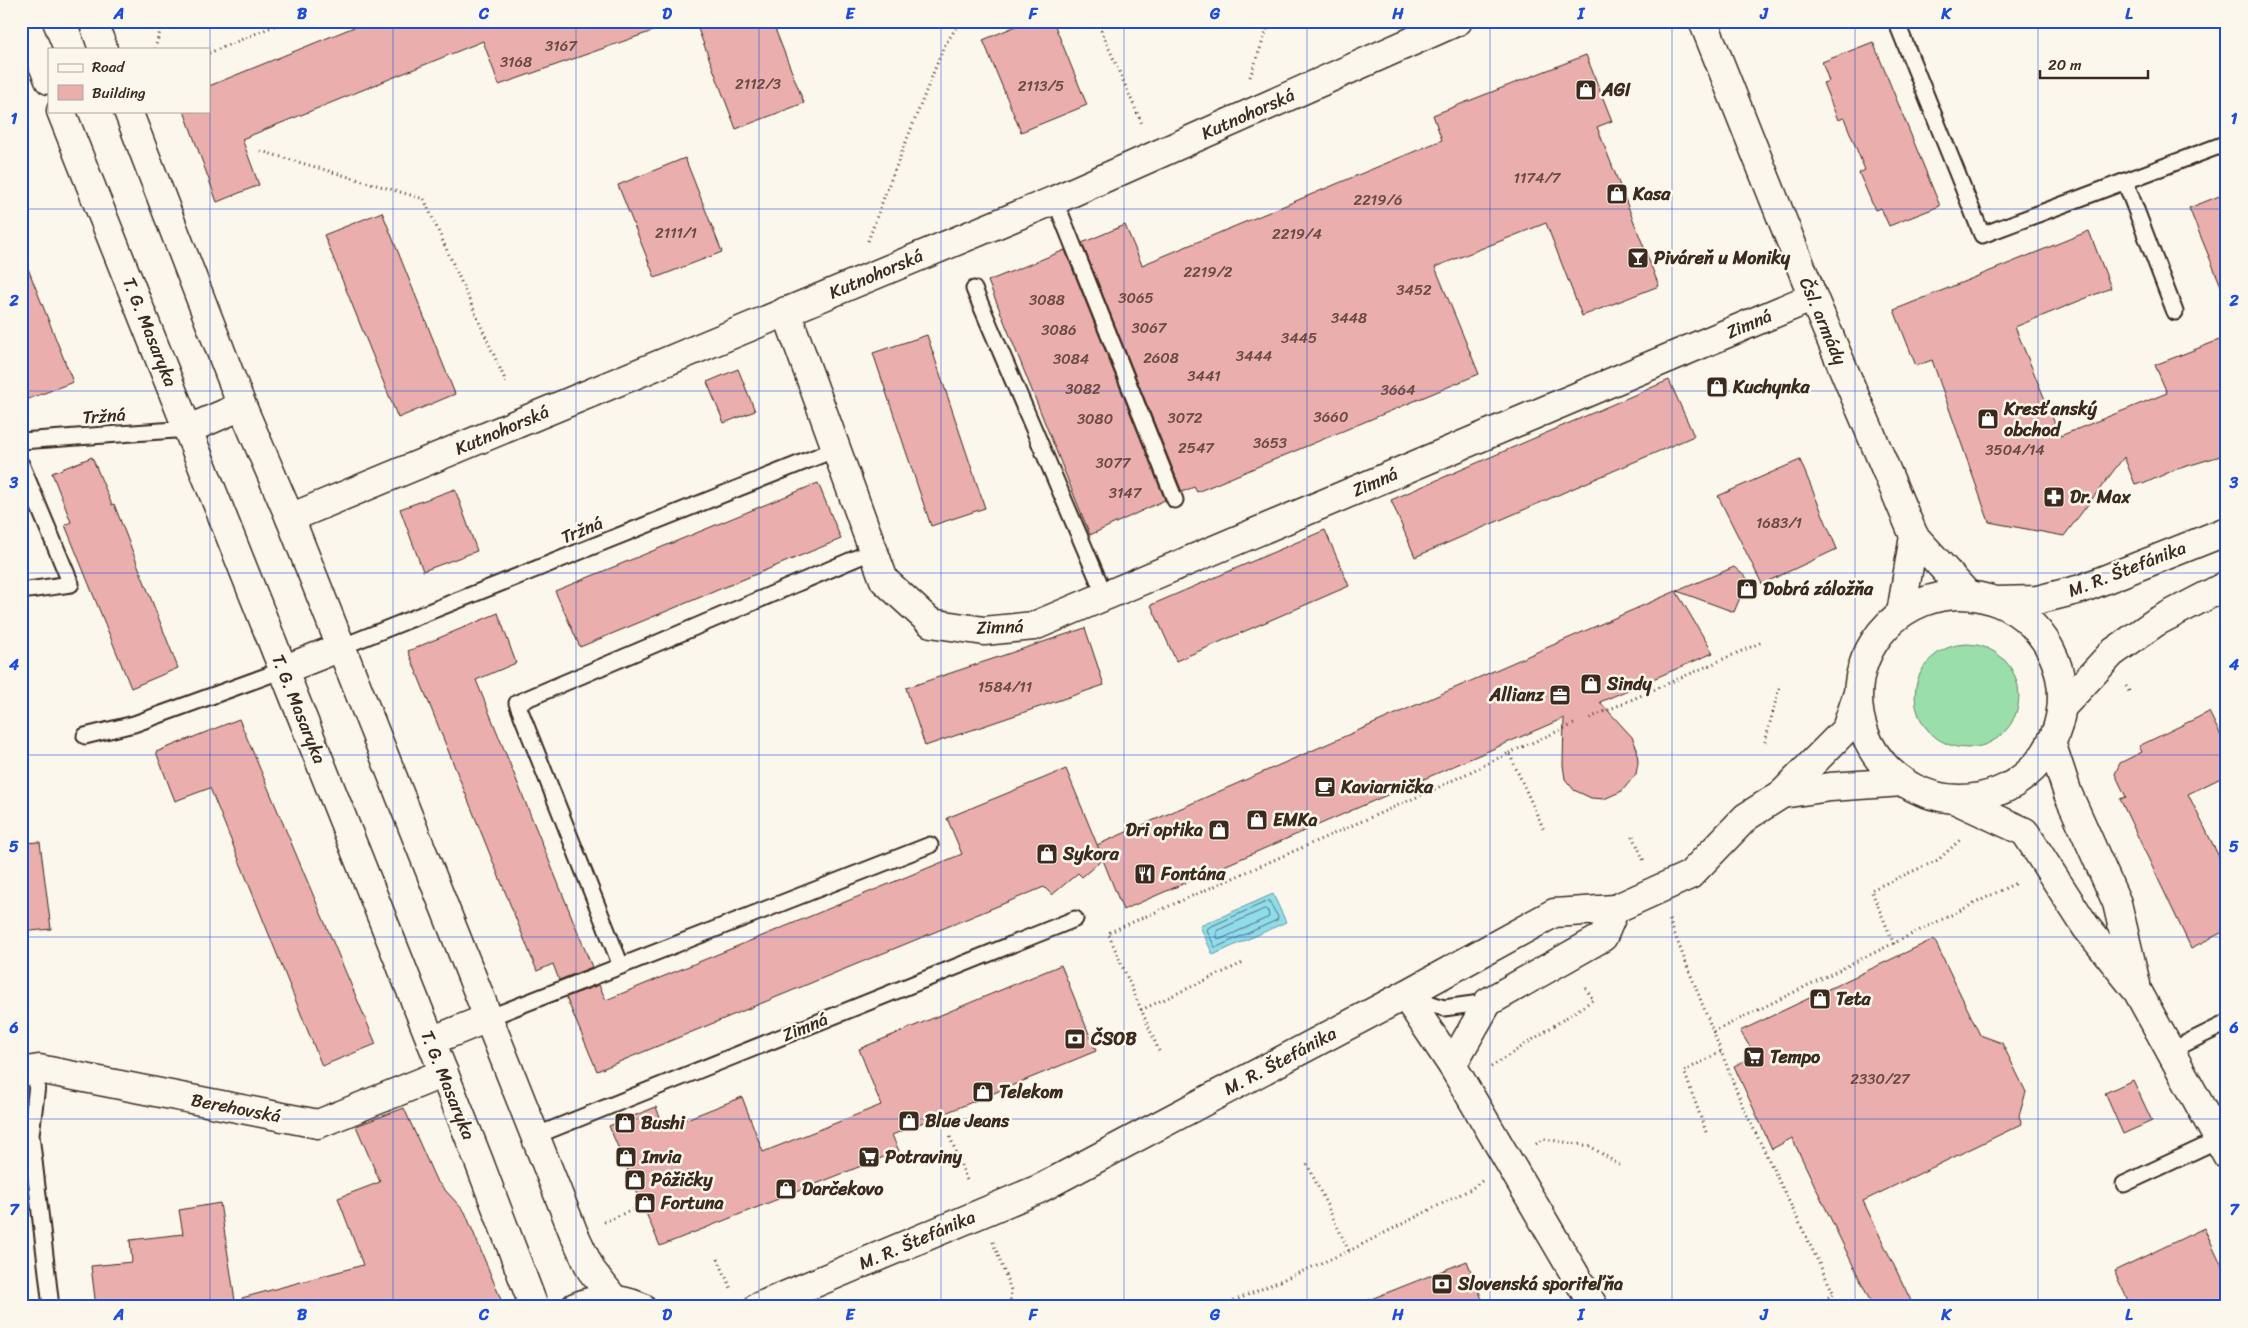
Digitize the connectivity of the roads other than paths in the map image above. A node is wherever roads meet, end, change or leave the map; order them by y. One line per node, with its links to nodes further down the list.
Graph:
1 (25, 21): 7 (street)
2 (93, 21): 6 (street)
3 (1458, 21): 12 (street, Kutnohorská)
4 (1703, 21): 14 (street, Čsl. armády)
5 (1896, 21): 11 (lane)
6 (103, 48)
7 (48, 78)
8 (61, 112): 18 (street, T. G. Masaryka)
9 (128, 112): 17 (street)
10 (2227, 143): 11 (lane)
11 (2125, 181): 16 (lane)
12 (1055, 200): 15 (street, Kutnohorská); 22 (lane)
13 (974, 289): 30 (lane)
14 (1813, 297): 25 (street, Čsl. armády); 30 (street, Zimná)
15 (786, 311): 20 (street); 23 (street, Kutnohorská)
16 (2175, 312)
17 (242, 406): 18 (street); 23 (street)
18 (189, 429): 19 (lane, Tržná); 34 (street, T. G. Masaryka)
19 (21, 441)
20 (836, 449): 26 (street); 33 (lane, Tržná)
21 (21, 464): 28 (lane)
22 (1175, 500)
23 (290, 518): 33 (street)
24 (2227, 531): 31 (street, M. R. Štefánika)
25 (1914, 536): 29 (street); 32 (street)
26 (873, 551): 30 (street, Zimná); 45 (lane)
27 (2227, 585): 36 (street)
28 (21, 591)
29 (1967, 594): 31 (street); 32 (street)
30 (1105, 596)
31 (1996, 601): 36 (street)
32 (1902, 613): 35 (street)
33 (341, 647): 34 (street); 49 (street)
34 (283, 670): 37 (lane); 51 (street, T. G. Masaryka)
35 (1858, 696): 39 (street); 40 (street)
36 (2062, 708): 38 (street)
37 (85, 736)
38 (2051, 742): 41 (street); 46 (street)
39 (1903, 782): 40 (street); 41 (street)
40 (1782, 794): 43 (street, M. R. Štefánika)
41 (1954, 799): 46 (street)
42 (930, 845): 45 (lane)
43 (1615, 909): 47 (street, M. R. Štefánika); 48 (street)
44 (1075, 919): 57 (lane, Zimná)
45 (621, 966): 49 (lane)
46 (2138, 992): 52 (street)
47 (1405, 995): 48 (lane); 55 (street); 65 (street, M. R. Štefánika)
48 (1488, 1002): 55 (street)
49 (488, 1018): 51 (street); 57 (street)
50 (2227, 1023): 52 (lane)
51 (431, 1041): 54 (street, T. G. Masaryka)
52 (2170, 1051): 58 (street)
53 (30, 1070): 54 (street, Berehovská); 56 (lane)
54 (444, 1073): 62 (street, T. G. Masaryka)
55 (1458, 1074): 66 (street)
56 (26, 1135): 61 (lane)
57 (535, 1136): 60 (street)
58 (2223, 1147): 59 (lane)
59 (2124, 1184)
60 (613, 1298): 63 (street); 64 (street)
61 (51, 1307)
62 (534, 1307)
63 (575, 1307)
64 (640, 1307)
65 (758, 1307)
66 (1594, 1307)

